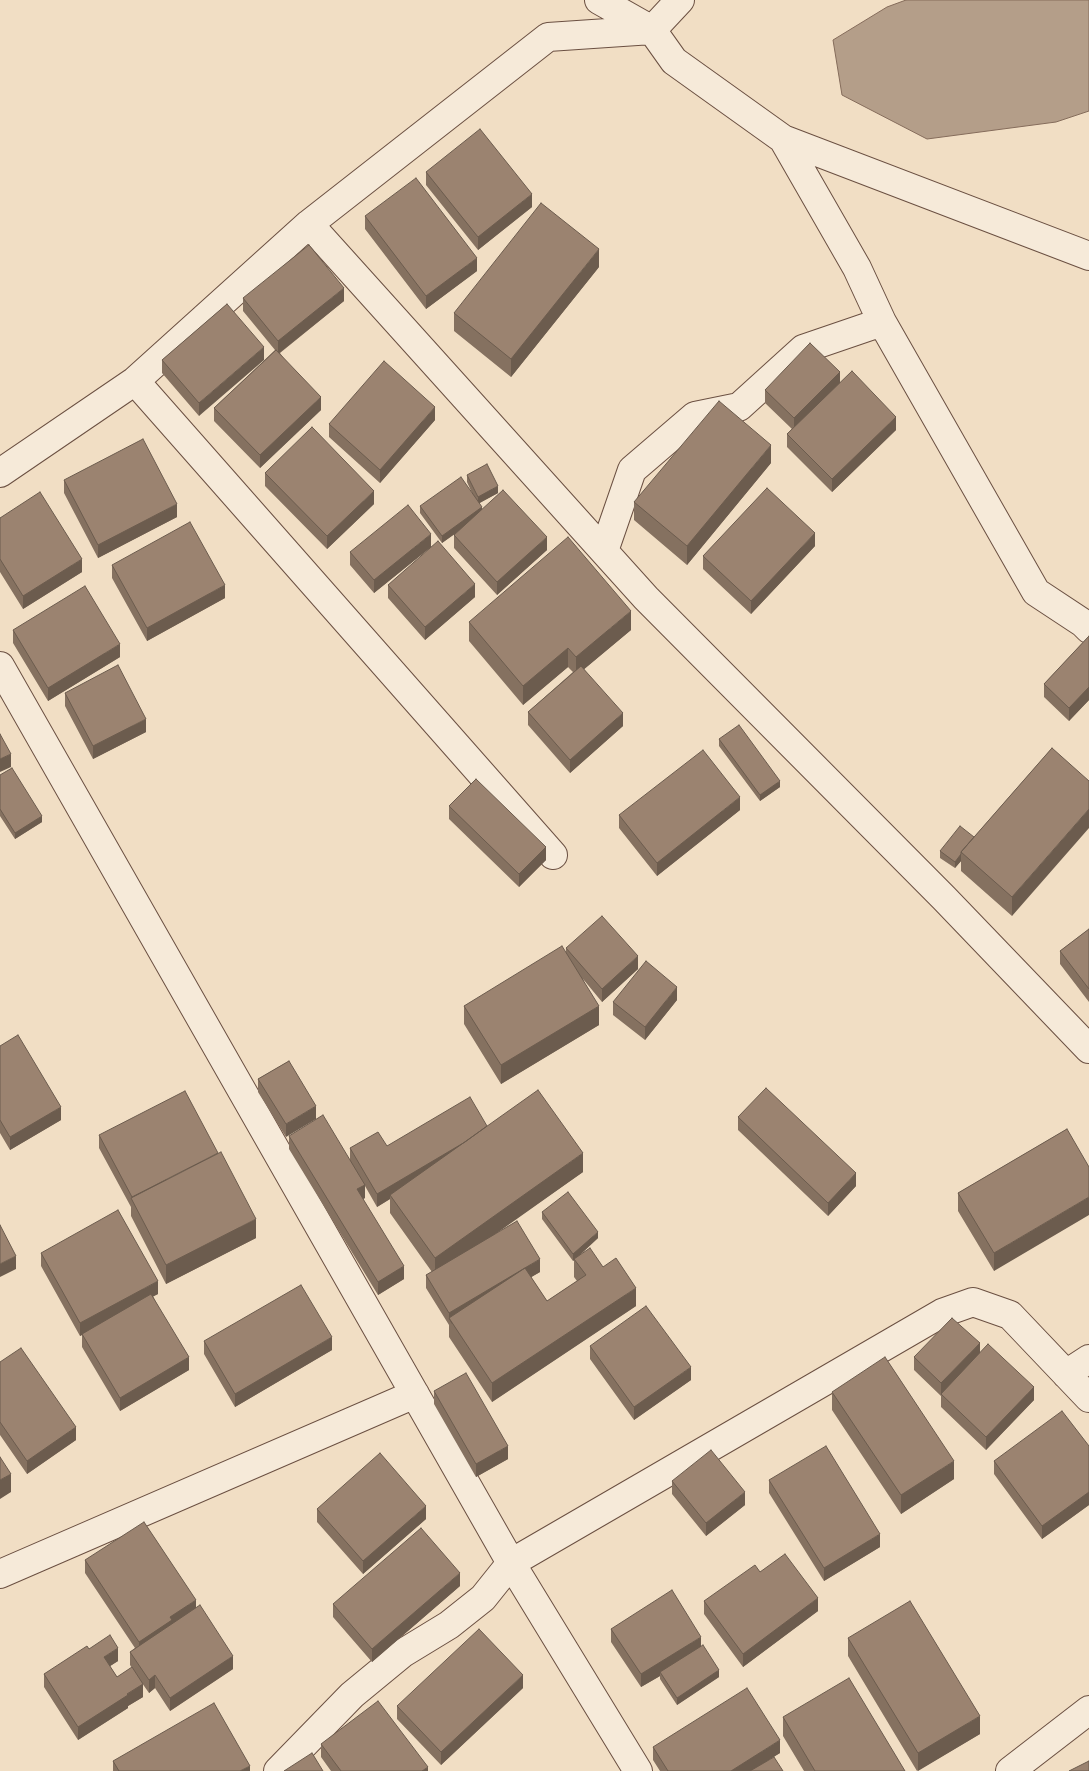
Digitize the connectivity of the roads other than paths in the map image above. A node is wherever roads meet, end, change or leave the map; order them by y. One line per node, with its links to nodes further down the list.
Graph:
1 (600, 0): 3 (street)
2 (680, 0): 3 (street)
3 (652, 30): 4 (street); 5 (street)
4 (783, 139): 6 (street); 7 (street)
5 (309, 224): 8 (street); 10 (street)
6 (1089, 256)
7 (882, 322): 10 (street); 11 (street)
8 (134, 381): 9 (street); 13 (street)
9 (0, 473)
10 (604, 551): 14 (street)
11 (1089, 629)
12 (0, 666): 17 (street)
13 (552, 856)
14 (1089, 1049)
15 (1089, 1359): 16 (street)
16 (1066, 1374): 18 (street); 19 (street)
17 (415, 1394): 19 (street); 20 (street)
18 (1089, 1398)
19 (511, 1563): 22 (street); 23 (street)
20 (0, 1574)
21 (1089, 1710): 24 (street)
22 (278, 1771)
23 (638, 1771)
24 (1010, 1771)

